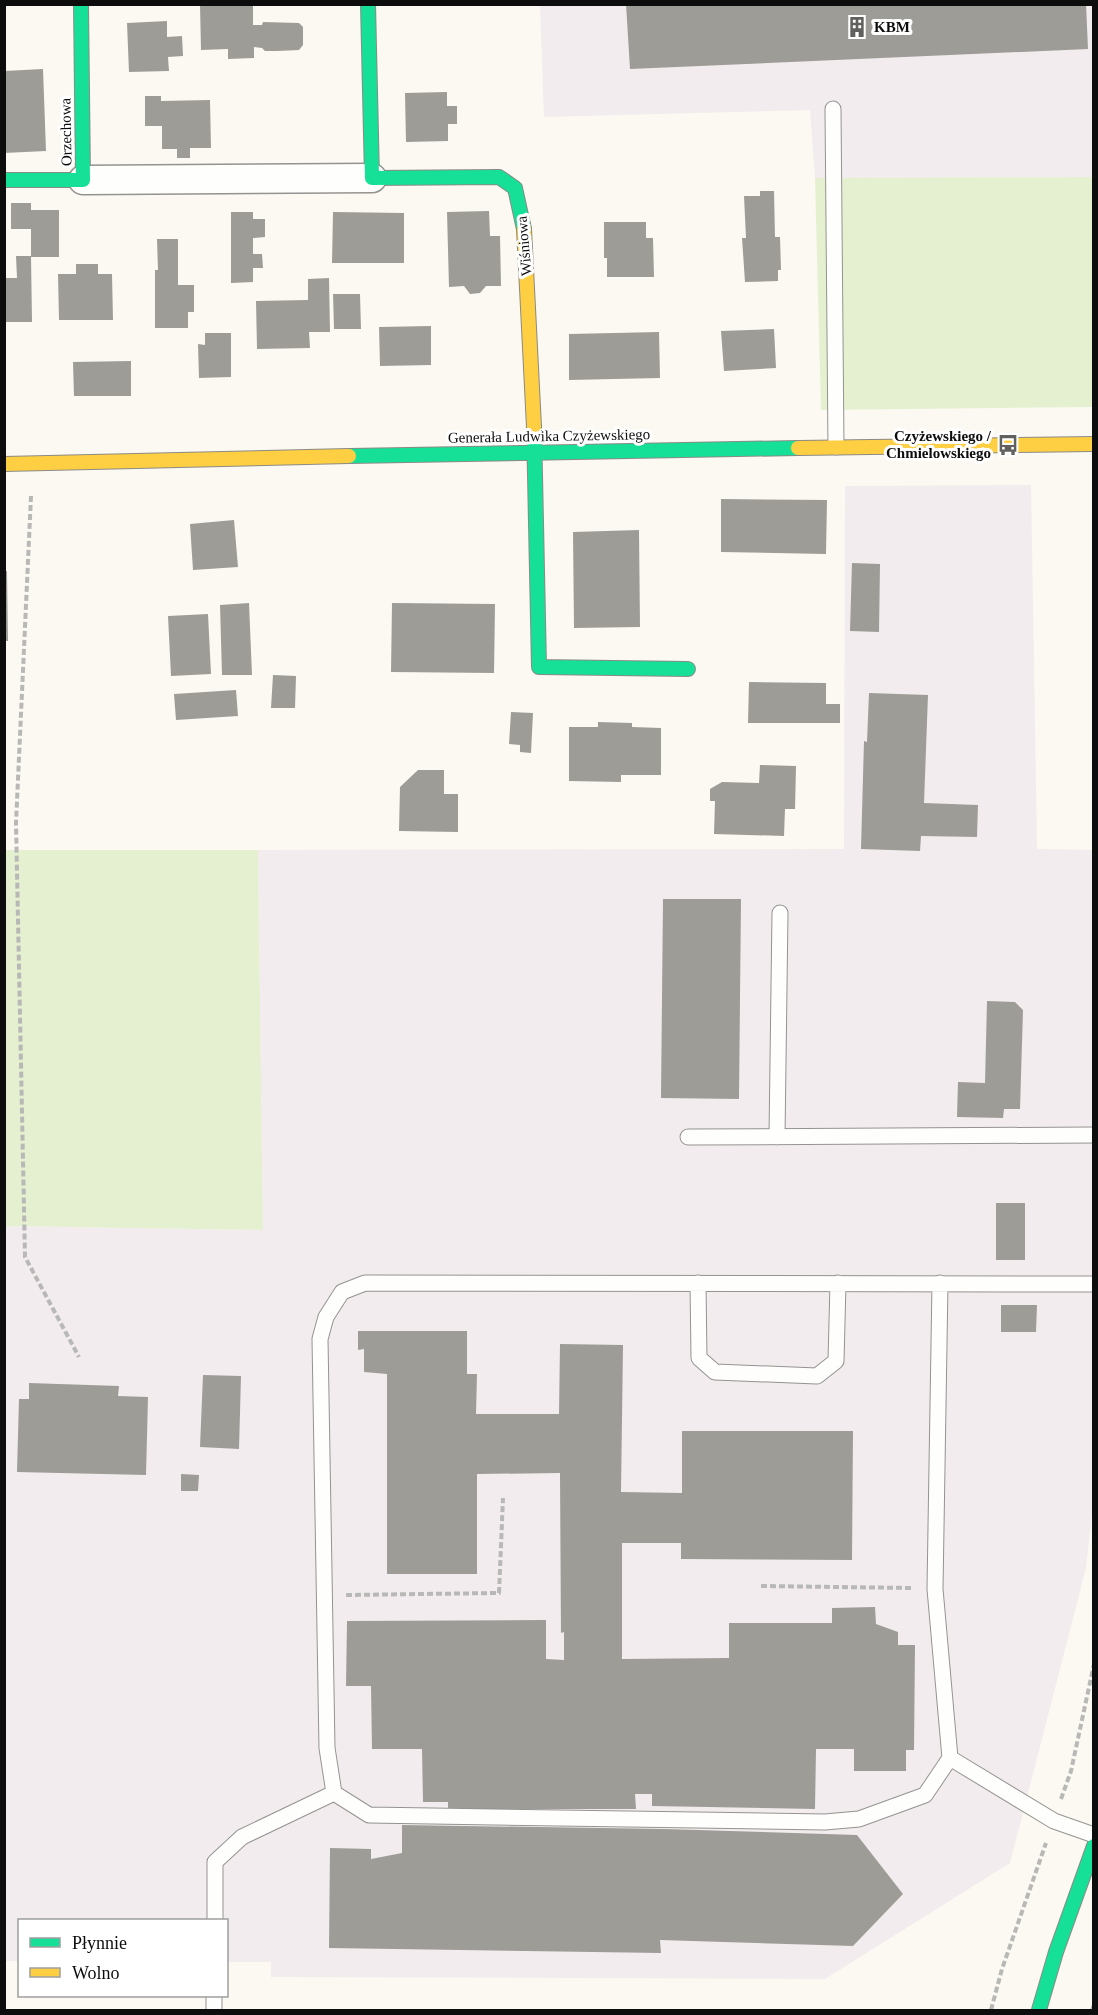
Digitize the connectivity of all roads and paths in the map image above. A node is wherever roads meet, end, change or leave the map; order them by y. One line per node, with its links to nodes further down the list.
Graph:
1 (81, 4): 6 (street, Orzechowa)
2 (368, 4): 4 (street)
3 (833, 110): 8 (lane)
4 (372, 178): 6 (street, Wiśniowa); 9 (street, Wiśniowa)
5 (4, 180): 6 (street, Orzechowa)
6 (83, 180)
7 (1094, 444): 8 (street, Generała Ludwika Czyżewskiego)
8 (836, 447): 9 (street, Generała Ludwika Czyżewskiego)
9 (535, 452): 11 (street, Generała Ludwika Czyżewskiego); 12 (street, Wiśniowa)
10 (4, 464): 11 (street, Generała Ludwika Czyżewskiego)
11 (31, 464): 21 (path)
12 (688, 669)
13 (780, 913): 16 (lane)
14 (1094, 1135): 16 (lane)
15 (688, 1137): 16 (lane)
16 (777, 1137)
17 (698, 1283): 18 (lane); 18 (lane); 25 (lane)
18 (838, 1283): 19 (lane)
19 (940, 1284): 20 (lane); 24 (lane)
20 (1094, 1284)
21 (79, 1357)
22 (503, 1498): 25 (path)
23 (761, 1586): 24 (path)
24 (935, 1589): 26 (lane)
25 (325, 1595): 27 (lane)
26 (950, 1758): 27 (lane); 28 (lane)
27 (334, 1793): 30 (lane)
28 (1094, 1835)
29 (1094, 1846): 32 (street)
30 (214, 1919)
31 (1094, 2005): 33 (path)
32 (1039, 2010)
33 (1092, 2010)

